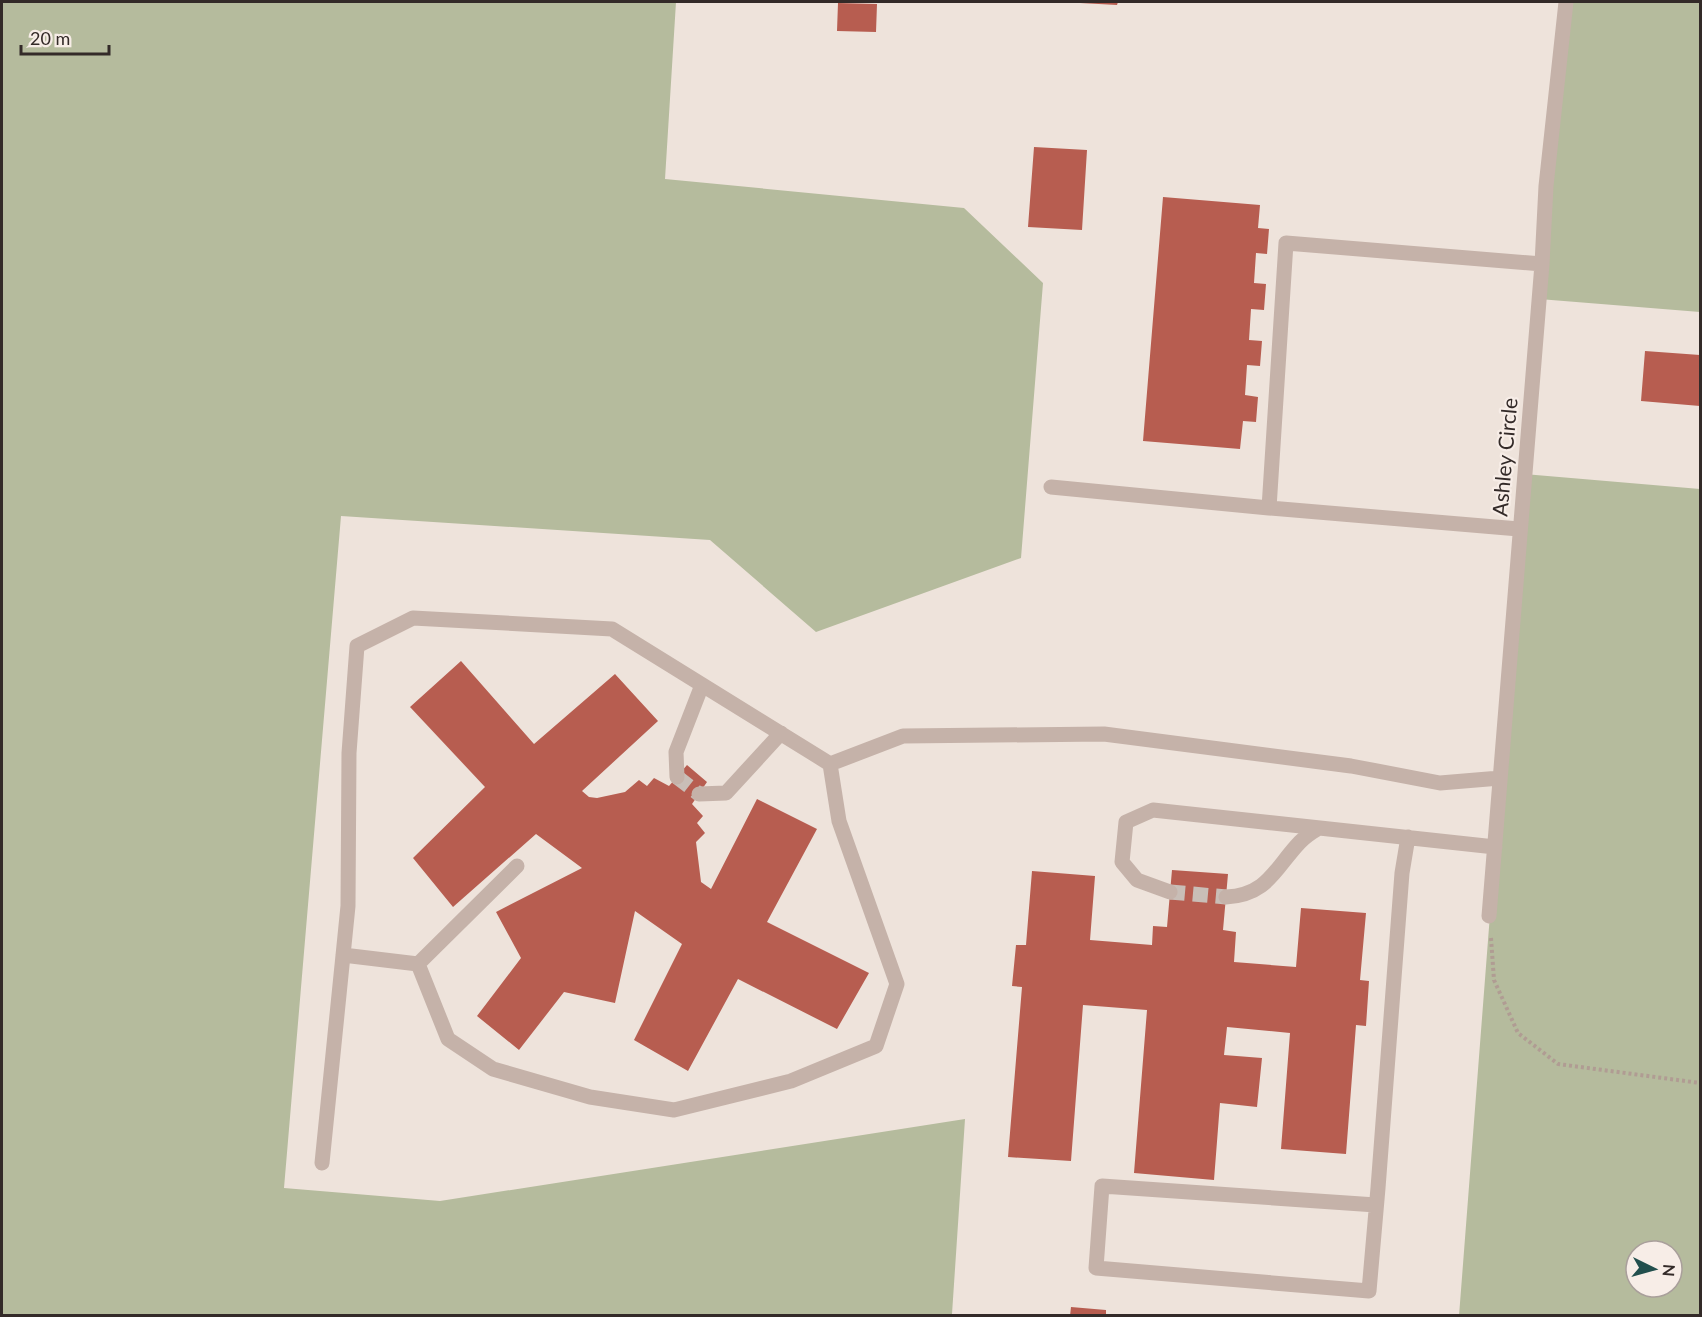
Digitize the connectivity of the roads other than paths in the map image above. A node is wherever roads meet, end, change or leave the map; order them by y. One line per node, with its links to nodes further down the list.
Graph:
1 (1566, 2): 2 (street, Ashley Circle)
2 (1542, 264): 4 (street); 5 (street, Ashley Circle)
3 (1051, 487): 4 (street)
4 (1269, 507): 5 (street)
5 (1520, 530): 10 (street, Ashley Circle)
6 (702, 685): 7 (street); 9 (street); 19 (street)
7 (780, 733): 8 (street); 11 (street)
8 (830, 764): 10 (street); 20 (street)
9 (677, 777)
10 (1500, 778): 14 (street, Ashley Circle)
11 (699, 794)
12 (1319, 828): 13 (street); 16 (street); 17 (street)
13 (1408, 837): 14 (street); 22 (street)
14 (1495, 847): 18 (street, Ashley Circle)
15 (517, 866): 20 (street)
16 (1170, 892)
17 (1226, 897)
18 (1489, 916)
19 (343, 955): 20 (street); 21 (street)
20 (418, 964)
21 (322, 1163)
22 (1376, 1204): 22 (street)

